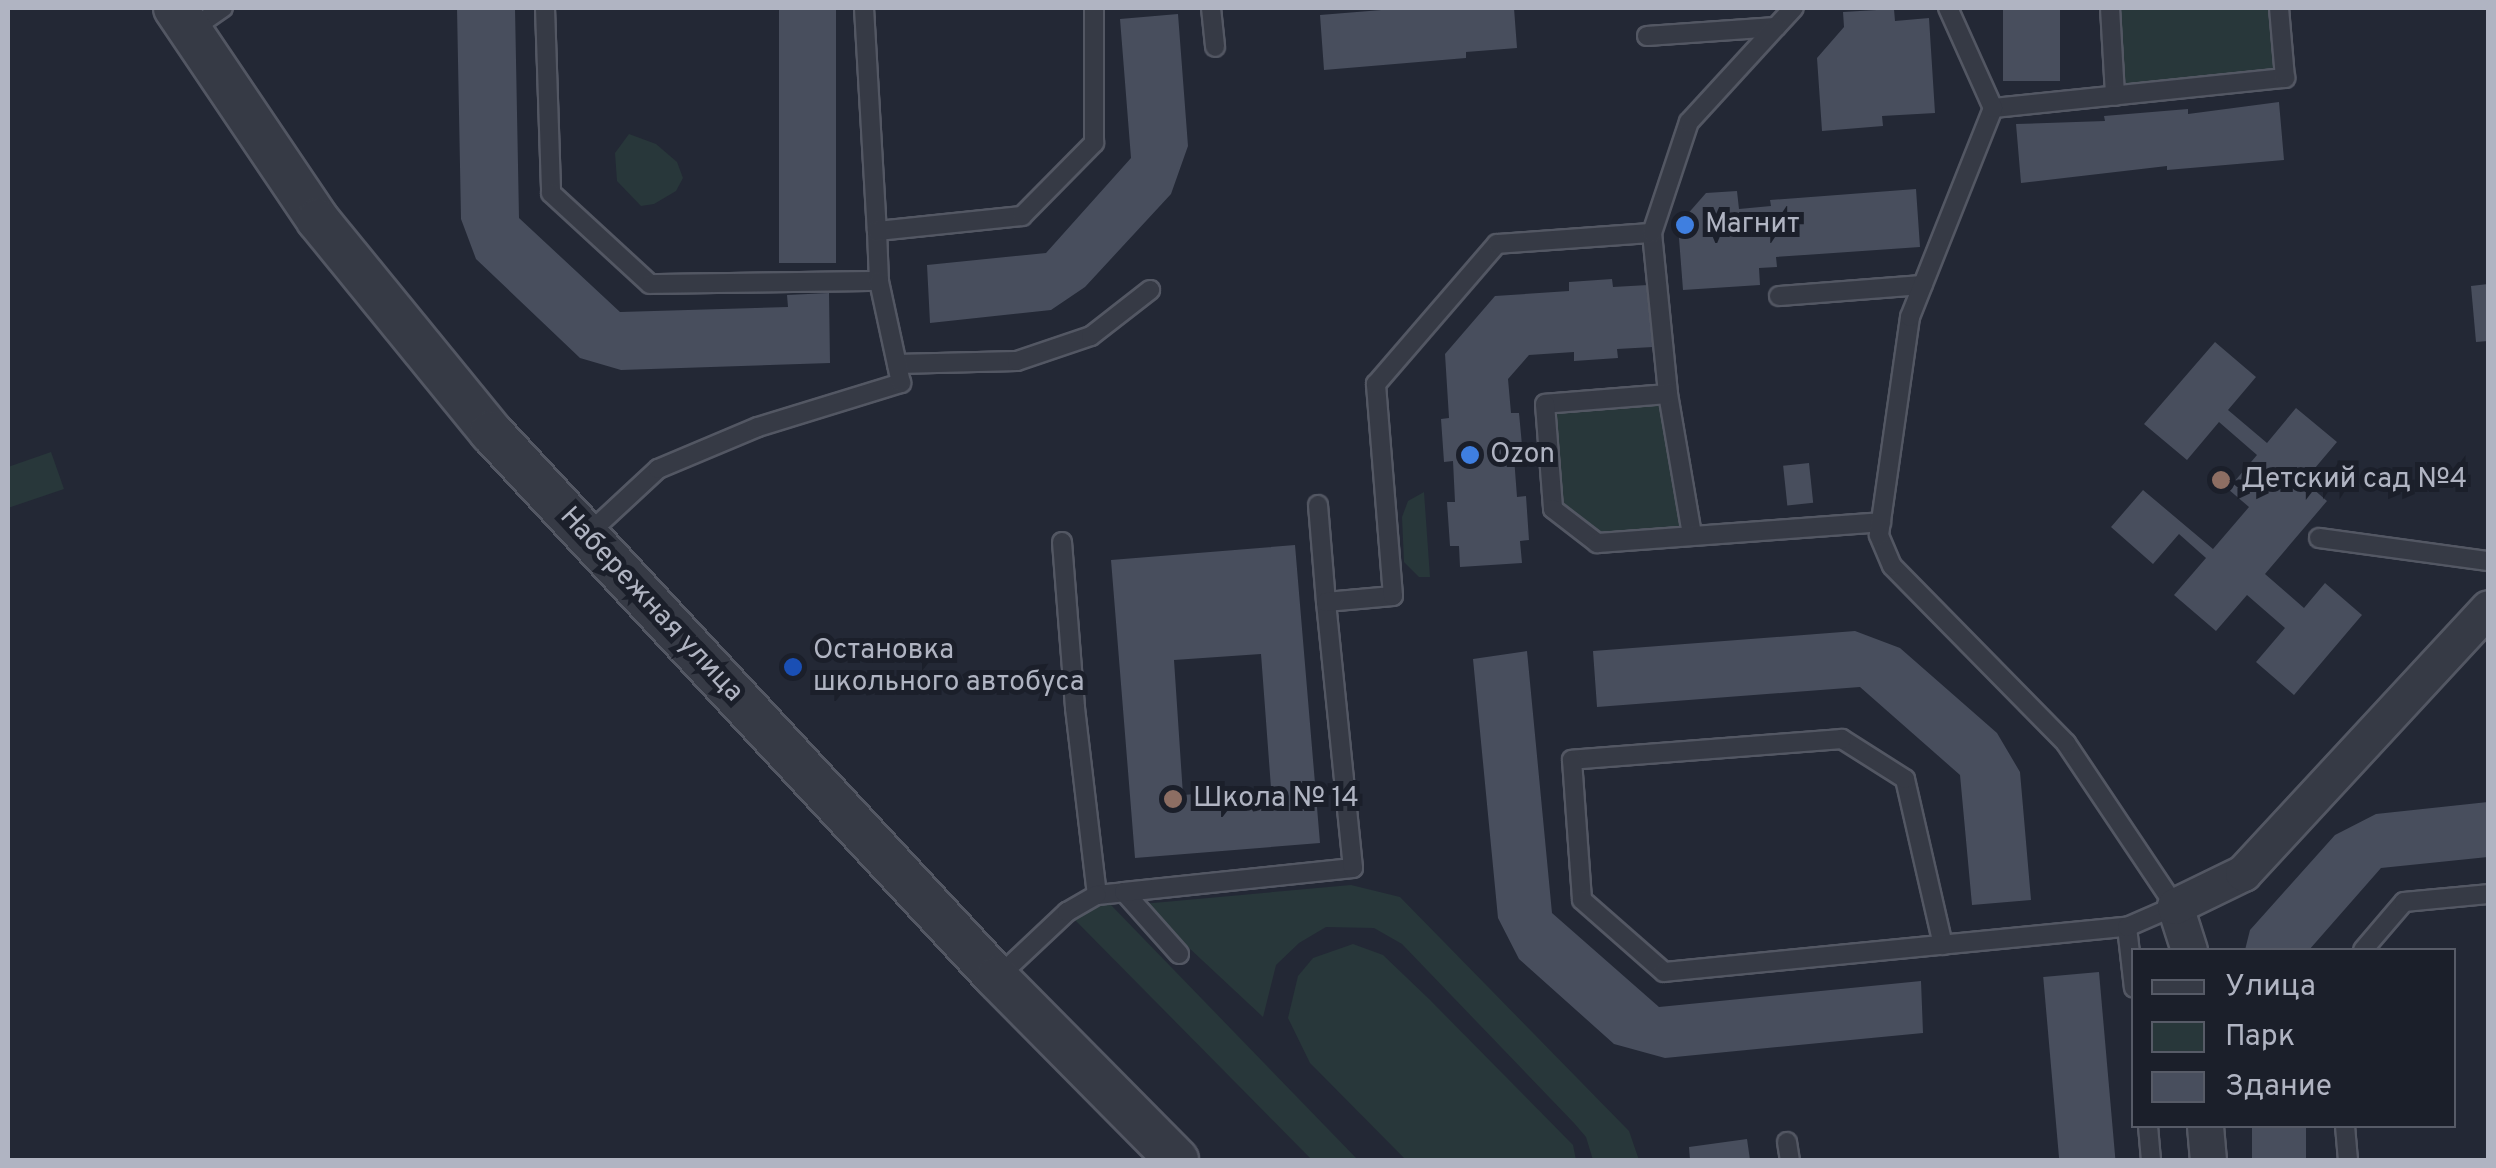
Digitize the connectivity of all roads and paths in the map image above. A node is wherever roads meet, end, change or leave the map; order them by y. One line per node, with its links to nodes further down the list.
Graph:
1 (545, 8): 17 (lane)
2 (864, 8): 15 (lane)
3 (1094, 8): 15 (lane)
4 (1211, 8): 12 (lane)
5 (1794, 8): 10 (lane)
6 (1948, 8): 14 (lane)
7 (2110, 8): 13 (lane)
8 (2279, 8): 13 (lane)
9 (196, 15): 26 (street, Набережная улица)
10 (1776, 27): 11 (lane); 16 (lane)
11 (1647, 36)
12 (1215, 47)
13 (2115, 96): 14 (lane)
14 (1994, 108): 18 (lane)
15 (876, 231): 17 (lane)
16 (1652, 232): 22 (lane); 30 (lane)
17 (878, 281): 21 (lane)
18 (1922, 285): 20 (lane); 24 (lane)
19 (1150, 290): 21 (lane)
20 (1780, 296)
21 (897, 364): 26 (lane)
22 (1668, 394): 25 (lane); 25 (lane)
23 (1318, 505): 30 (lane)
24 (1881, 522): 25 (lane); 35 (lane)
25 (1692, 534)
26 (586, 536): 42 (street, Набережная улица)
27 (2319, 538): 29 (lane)
28 (1062, 542): 34 (lane)
29 (2488, 561)
30 (1326, 602): 32 (lane)
31 (2488, 608): 35 (street)
32 (1124, 892): 34 (lane); 40 (lane)
33 (2488, 894): 39 (lane)
34 (1097, 895): 42 (lane)
35 (2175, 906): 36 (lane); 38 (street)
36 (2127, 927): 37 (lane); 41 (lane)
37 (1944, 944): 37 (lane)
38 (2188, 948)
39 (2365, 948)
40 (1178, 954)
41 (2131, 962)
42 (997, 978): 46 (street, Набережная улица)
43 (2148, 1128): 47 (lane)
44 (2205, 1128): 48 (street)
45 (2345, 1128): 49 (lane)
46 (1177, 1160)
47 (2152, 1160)
48 (2208, 1160)
49 (2348, 1160)

